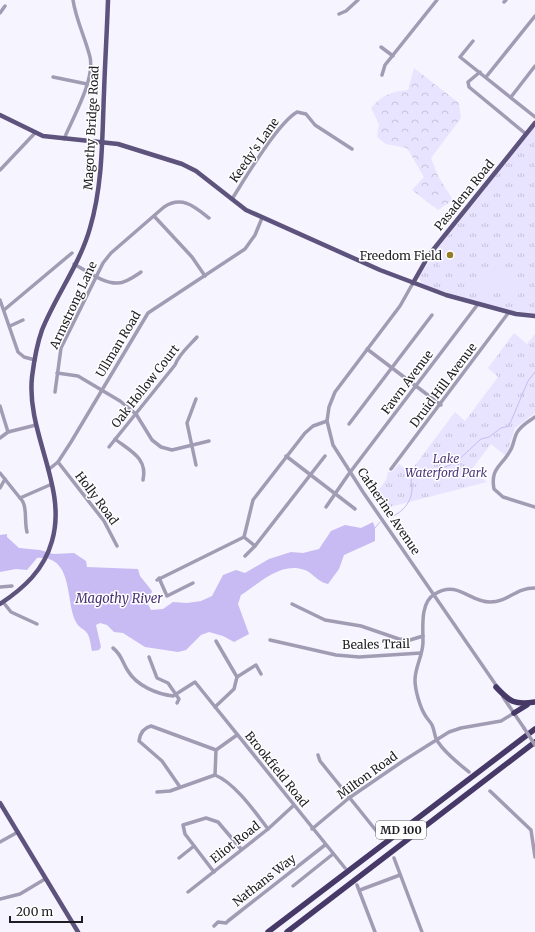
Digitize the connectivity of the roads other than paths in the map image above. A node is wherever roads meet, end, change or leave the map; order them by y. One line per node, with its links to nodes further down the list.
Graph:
1 (73, 0): 17 (street)
2 (108, 0): 25 (main road, Magothy Bridge Road)
3 (358, 0): 7 (street)
4 (437, 0): 11 (street)
5 (5, 6): 6 (street)
6 (0, 13)
7 (339, 14)
8 (535, 16): 16 (street)
9 (473, 41): 13 (street)
10 (381, 47): 11 (street)
11 (393, 56): 14 (street)
12 (535, 66): 18 (street)
13 (480, 72): 16 (street); 23 (street)
14 (382, 75)
15 (53, 77): 17 (street)
16 (486, 77): 18 (street)
17 (88, 84): 24 (street)
18 (510, 97): 20 (street)
19 (0, 115): 22 (main road)
20 (535, 117)
21 (535, 123): 23 (main road, Pasadena Road)
22 (35, 133): 24 (main road); 27 (street)
23 (526, 134): 37 (main road, Pasadena Road)
24 (64, 139): 25 (main road)
25 (102, 142): 28 (main road); 33 (main road, Magothy Bridge Road)
26 (352, 149): 28 (street, Keedy's Lane)
27 (0, 170)
28 (232, 199): 31 (main road)
29 (154, 216): 30 (street, Armstrong Lane); 35 (street, Armstrong Lane); 36 (street)
30 (209, 218)
31 (262, 218): 36 (street, Ullman Road); 37 (main road)
32 (72, 253): 40 (street)
33 (74, 264): 35 (street); 48 (main road, Magothy Bridge Road)
34 (141, 272): 35 (street)
35 (96, 275): 50 (street, Armstrong Lane)
36 (205, 276): 52 (street, Ullman Road)
37 (413, 283): 39 (main road); 47 (street, Catherine Avenue)
38 (0, 300): 40 (street)
39 (478, 304): 41 (main road); 51 (street, Fawn Avenue)
40 (4, 310): 45 (street)
41 (509, 312): 43 (main road); 55 (street, Druid Hill Avenue)
42 (432, 315): 49 (street)
43 (535, 316)
44 (23, 320): 45 (street)
45 (10, 326): 48 (street)
46 (197, 337): 57 (street, Oak Hollow Court)
47 (367, 349): 49 (street); 59 (street, Catherine Avenue)
48 (35, 360): 60 (main road, Magothy Bridge Road)
49 (392, 368): 51 (street); 61 (street)
50 (57, 373): 52 (street); 53 (street, Armstrong Lane)
51 (416, 386): 55 (street); 74 (street, Fawn Avenue)
52 (102, 391): 57 (street); 70 (street, Ullman Road)
53 (55, 392)
54 (196, 399): 66 (street)
55 (441, 405): 72 (street, Druid Hill Avenue)
56 (0, 406): 62 (street)
57 (136, 414): 64 (street, Oak Hollow Court); 66 (street)
58 (535, 417): 84 (street)
59 (327, 421): 68 (street); 74 (street, Catherine Avenue)
60 (36, 424): 62 (street); 73 (main road, Magothy Bridge Road)
61 (349, 424)
62 (8, 432): 63 (street)
63 (0, 438)
64 (115, 439): 67 (street, Oak Hollow Court); 78 (street)
65 (209, 441): 66 (street)
66 (192, 445): 71 (street)
67 (109, 447)
68 (286, 456): 76 (street); 87 (street)
69 (325, 456): 76 (street)
70 (58, 462): 73 (street, Ullman Road); 88 (street, Holly Road)
71 (196, 465)
72 (391, 469)
73 (47, 470): 79 (main road, Magothy Bridge Road)
74 (351, 472): 81 (street, Fawn Avenue); 95 (street, Catherine Avenue)
75 (0, 473): 77 (street)
76 (310, 474): 81 (street); 89 (street)
77 (5, 479): 80 (street); 82 (street)
78 (143, 480)
79 (52, 484): 82 (street); 96 (main road, Magothy Bridge Road)
80 (0, 488)
81 (335, 493): 83 (street, Fawn Avenue); 85 (street)
82 (20, 498): 86 (street)
83 (326, 507)
84 (535, 507)
85 (355, 509)
86 (27, 532)
87 (244, 537): 89 (street); 91 (street)
88 (117, 546)
89 (255, 546): 90 (street)
90 (245, 556)
91 (193, 583)
92 (12, 586): 93 (street)
93 (0, 587)
94 (535, 588): 95 (street)
95 (433, 595): 99 (street); 107 (street, Catherine Avenue)
96 (2, 603): 98 (street)
97 (292, 604): 99 (street)
98 (37, 624)
99 (423, 636): 103 (street)
100 (270, 640): 103 (street, Beales Trail)
101 (216, 641): 106 (street)
102 (113, 648): 108 (street)
103 (421, 653): 115 (street)
104 (148, 657): 108 (street)
105 (261, 674): 106 (street)
106 (236, 677): 111 (street)
107 (496, 687): 109 (highway); 112 (street, Catherine Avenue)
108 (177, 695): 110 (street); 111 (street, Brookfield Road)
109 (535, 702): 112 (highway)
110 (177, 703)
111 (215, 707): 114 (street, Brookfield Road)
112 (514, 713): 115 (street, Milton Road); 116 (street, Catherine Avenue, bridge)
113 (535, 729): 150 (highway, MD 100)
114 (237, 735): 117 (street); 126 (street, Brookfield Road)
115 (436, 740): 119 (street); 124 (street, Milton Road)
116 (535, 744): 151 (highway, MD 100)
117 (216, 750): 120 (street); 121 (street)
118 (318, 755): 124 (street)
119 (469, 772)
120 (215, 775): 121 (street); 127 (street)
121 (180, 786): 123 (street)
122 (490, 791): 136 (street)
123 (158, 792)
124 (349, 798): 128 (street, Milton Road); 130 (street)
125 (0, 802): 129 (main road)
126 (293, 806): 127 (street, Eliot Road); 128 (street, Brookfield Road)
127 (268, 829): 134 (street, Eliot Road)
128 (312, 829): 132 (street, Brookfield Road)
129 (18, 832): 131 (street); 142 (main road)
130 (382, 838)
131 (0, 842)
132 (325, 845): 135 (street, Brookfield Road); 148 (street, Nathans Way)
133 (194, 846): 134 (street); 137 (street); 140 (street)
134 (241, 849): 140 (street, Eliot Road)
135 (333, 854): 139 (street, Brookfield Road); 144 (street)
136 (535, 857)
137 (178, 858)
138 (394, 858): 141 (street)
139 (345, 868)
140 (214, 872): 146 (street, Eliot Road)
141 (400, 875): 145 (street); 153 (street)
142 (45, 879): 147 (street); 149 (main road)
143 (358, 885): 145 (street)
144 (293, 886)
145 (360, 890): 152 (street)
146 (188, 892)
147 (0, 899)
148 (214, 926)
149 (78, 932)
150 (268, 932)
151 (287, 932)
152 (375, 932)
153 (422, 932)

